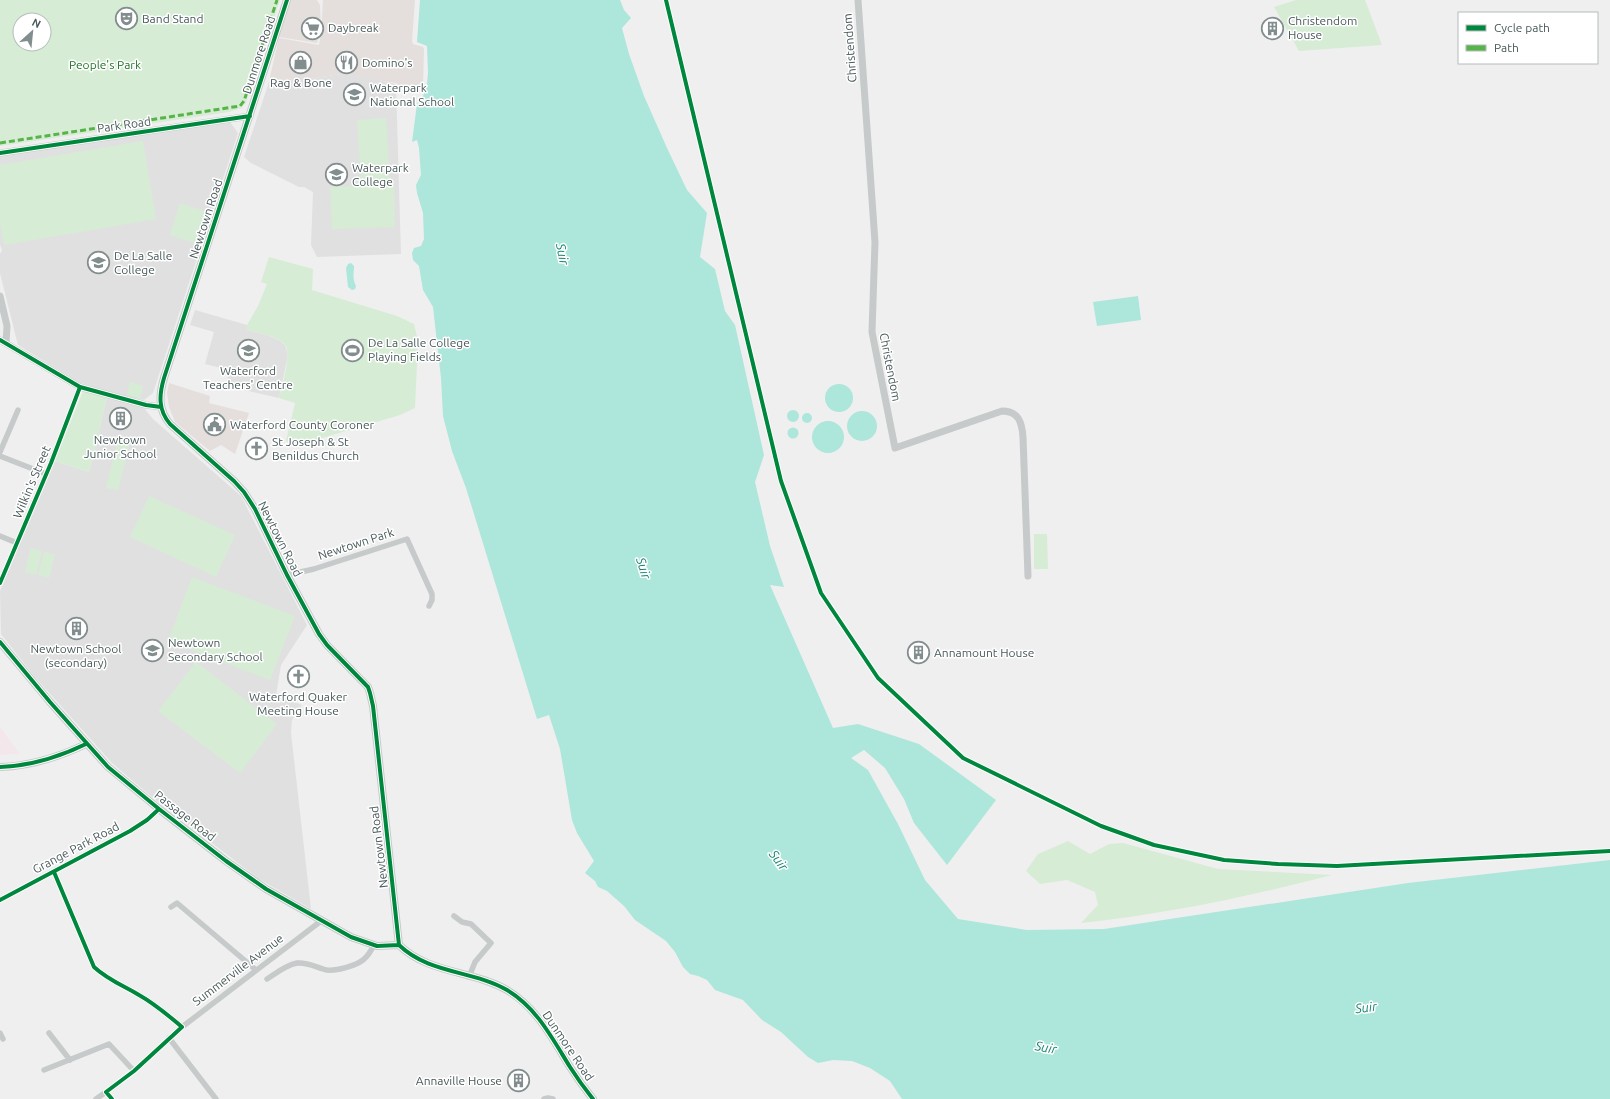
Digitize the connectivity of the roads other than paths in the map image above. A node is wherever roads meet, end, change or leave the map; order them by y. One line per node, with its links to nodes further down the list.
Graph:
1 (287, 0): 3 (main road, Dunmore Road)
2 (858, 0): 16 (street, Christendom)
3 (250, 116): 4 (street, Park Road); 8 (main road, Newtown Road)
4 (0, 153)
5 (0, 296): 6 (street)
6 (3, 342): 7 (street)
7 (80, 387): 8 (street); 12 (street, Wilkin's Street)
8 (161, 407): 15 (main road, Newtown Road)
9 (18, 410): 10 (street)
10 (0, 452)
11 (0, 456): 12 (street)
12 (46, 474): 14 (street, Wilkin's Street)
13 (0, 536): 14 (street)
14 (17, 543): 17 (street, Wilkin's Street)
15 (287, 575): 18 (street, Newtown Park); 29 (main road, Newtown Road)
16 (1028, 576)
17 (0, 583)
18 (428, 606)
19 (0, 642): 20 (main road, Passage Road)
20 (86, 744): 21 (main road); 22 (main road, Passage Road)
21 (0, 767)
22 (159, 809): 23 (street, Grange Park Road); 27 (main road, Passage Road)
23 (54, 872): 24 (street, Grange Park Road); 33 (street)
24 (0, 900)
25 (171, 907): 30 (street)
26 (454, 916): 31 (street)
27 (321, 921): 28 (main road, Passage Road); 30 (street, Summerville Avenue)
28 (374, 945): 29 (main road, Passage Road); 32 (street)
29 (399, 945): 31 (main road, Dunmore Road)
30 (256, 970): 33 (street, Summerville Avenue)
31 (469, 977): 47 (main road, Dunmore Road)
32 (267, 978)
33 (182, 1027): 36 (street, Summerville Avenue)
34 (49, 1032): 38 (street)
35 (0, 1033): 37 (street)
36 (169, 1038): 40 (street, Summerville Avenue); 44 (street)
37 (4, 1039)
38 (70, 1060): 39 (street); 40 (street)
39 (44, 1070)
40 (134, 1071): 41 (street, Summerville Avenue)
41 (106, 1092): 42 (street, Summerville Avenue); 43 (street)
42 (96, 1099)
43 (112, 1099)
44 (216, 1099)
45 (544, 1099): 46 (street)
46 (553, 1099)
47 (593, 1099)

